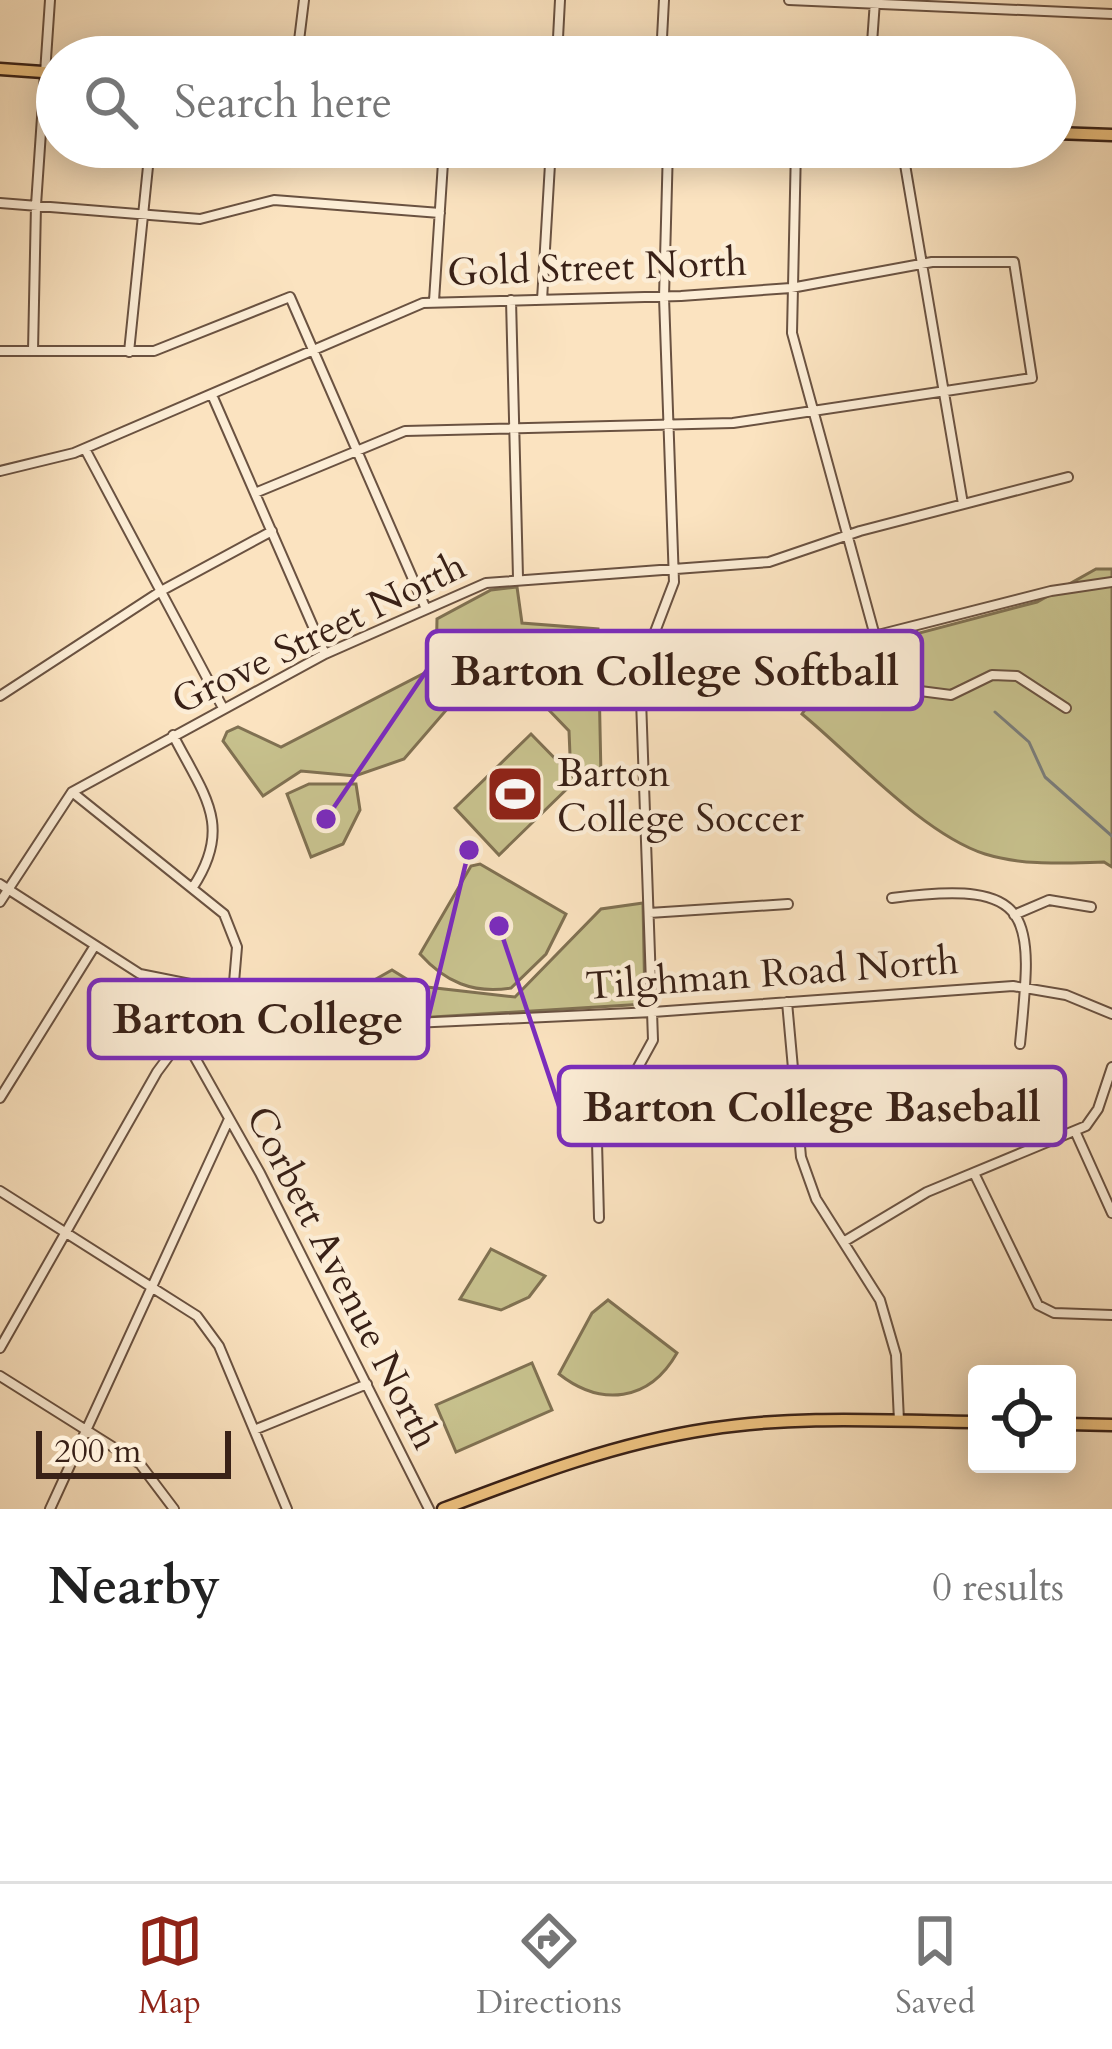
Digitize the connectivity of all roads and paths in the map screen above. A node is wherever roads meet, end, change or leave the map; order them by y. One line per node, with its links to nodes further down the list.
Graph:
1 (50, 0): 8 (street)
2 (304, 0): 9 (street)
3 (560, 0): 10 (street)
4 (664, 0): 11 (street)
5 (789, 0): 6 (street)
6 (875, 2): 7 (street); 12 (street)
7 (1112, 14)
8 (50, 36)
9 (300, 36)
10 (558, 36)
11 (662, 36)
12 (873, 36)
13 (0, 69): 14 (main road)
14 (36, 72)
15 (1076, 134): 16 (main road)
16 (1112, 135)
17 (40, 168): 25 (street)
18 (147, 168): 27 (street)
19 (443, 168): 26 (street)
20 (550, 168): 32 (street)
21 (667, 168): 30 (street)
22 (795, 168): 29 (street)
23 (906, 168): 28 (street)
24 (0, 202): 25 (street)
25 (36, 205): 27 (street); 35 (street)
26 (440, 213): 27 (street); 33 (street)
27 (143, 215): 37 (street)
28 (922, 264): 29 (street, Gold Street North); 38 (street); 38 (street, Gold Street North)
29 (791, 288): 30 (street, Gold Street North); 40 (street)
30 (664, 297): 32 (street, Gold Street North); 42 (street)
31 (511, 300): 32 (street, Gold Street North); 33 (street, Gold Street North); 41 (street)
32 (542, 300)
33 (434, 302): 36 (street, Gold Street North)
34 (0, 351): 35 (street)
35 (33, 351): 37 (street)
36 (314, 351): 37 (street); 39 (street, Gold Street North); 44 (street)
37 (129, 352)
38 (943, 392): 40 (street); 48 (street)
39 (212, 395): 43 (street, Gold Street North); 47 (street)
40 (815, 415): 42 (street); 50 (street)
41 (514, 426): 42 (street); 44 (street); 52 (street)
42 (669, 426): 51 (street)
43 (85, 449): 45 (street, Gold Street North); 54 (street)
44 (355, 450): 47 (street); 55 (street)
45 (0, 471)
46 (1068, 477): 48 (street, Grove Street North)
47 (255, 493): 49 (street)
48 (963, 504): 50 (street, Grove Street North)
49 (272, 531): 54 (street); 57 (street)
50 (847, 535): 51 (street, Grove Street North); 56 (street)
51 (674, 570): 52 (street, Grove Street North); 69 (street)
52 (518, 577): 55 (street, Grove Street North)
53 (1112, 582): 56 (street)
54 (161, 591): 58 (street); 59 (street)
55 (426, 609): 57 (street, Grove Street North)
56 (874, 636): 60 (street)
57 (325, 654): 59 (street, Grove Street North)
58 (0, 696)
59 (223, 708): 61 (street, Grove Street North)
60 (1066, 708)
61 (172, 736): 62 (street, Grove Street North); 64 (street)
62 (72, 792): 63 (street, Grove Street North); 64 (street)
63 (4, 887): 66 (street, Grove Street North); 71 (street)
64 (193, 887): 74 (street)
65 (892, 898): 70 (street)
66 (0, 902)
67 (788, 904): 69 (street)
68 (1091, 907): 70 (street)
69 (649, 913): 76 (street)
70 (1013, 915): 73 (street)
71 (94, 946): 72 (street); 82 (street)
72 (149, 976): 74 (street, Tilghman Road North); 78 (street, Corbett Avenue North)
73 (1026, 987): 75 (street, Tilghman Road North); 77 (street, Tilghman Road North); 79 (street)
74 (233, 994): 76 (street, Tilghman Road North)
75 (787, 1002): 76 (street, Tilghman Road North); 83 (street)
76 (653, 1012): 89 (street)
77 (1112, 1014)
78 (183, 1037): 84 (street, Corbett Avenue North); 90 (street)
79 (1020, 1044)
80 (1112, 1067): 85 (street)
81 (925, 1083): 83 (street)
82 (0, 1099)
83 (795, 1113): 91 (street)
84 (230, 1118): 92 (street); 96 (street, Corbett Avenue North)
85 (1075, 1131): 86 (street); 88 (street)
86 (974, 1173): 91 (street); 93 (street)
87 (0, 1192): 90 (street)
88 (1112, 1213)
89 (599, 1218)
90 (66, 1232): 92 (street); 94 (street)
91 (845, 1240): 97 (street)
92 (152, 1286): 101 (street); 102 (street)
93 (1112, 1315)
94 (0, 1348)
95 (0, 1376): 101 (street)
96 (367, 1384): 102 (street); 106 (street, Corbett Avenue North)
97 (899, 1421): 98 (main road); 107 (main road)
98 (968, 1422)
99 (1076, 1424): 100 (main road)
100 (1112, 1425)
101 (86, 1429): 103 (street); 104 (street)
102 (254, 1430): 105 (street)
103 (50, 1509)
104 (174, 1509)
105 (287, 1509)
106 (429, 1509)
107 (443, 1509)

